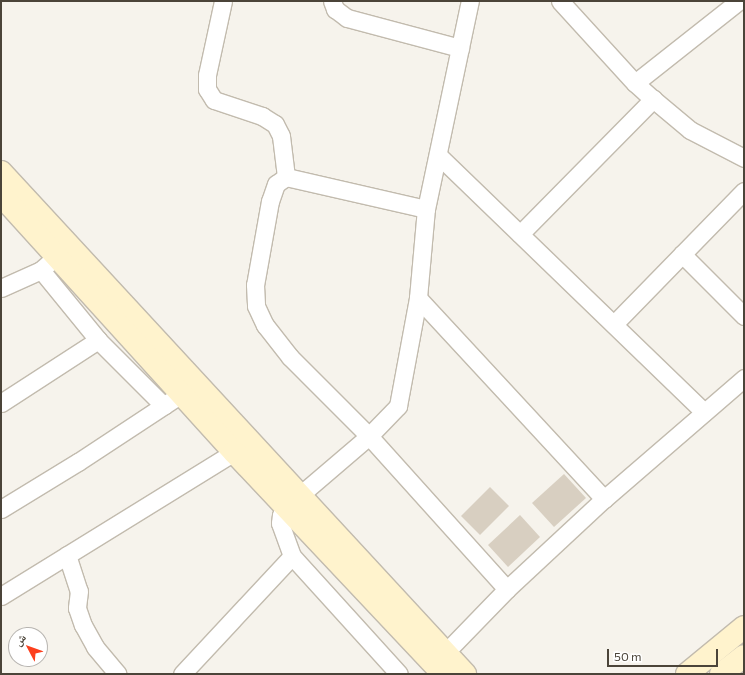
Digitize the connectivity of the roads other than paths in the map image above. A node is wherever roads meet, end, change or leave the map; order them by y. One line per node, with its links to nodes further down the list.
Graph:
1 (223, 1): 12 (street)
2 (332, 1): 6 (street)
3 (470, 1): 6 (street)
4 (560, 1): 7 (street)
5 (737, 4): 7 (street)
6 (460, 48): 9 (street)
7 (635, 83): 8 (street)
8 (653, 99): 10 (street); 16 (street)
9 (438, 156): 15 (street); 16 (street)
10 (744, 158)
11 (1, 172): 32 (main road)
12 (286, 177): 15 (street); 29 (street)
13 (744, 191): 17 (street)
14 (1, 195): 18 (main road)
15 (426, 209): 21 (street)
16 (520, 234): 23 (street)
17 (682, 254): 22 (street); 23 (street)
18 (57, 256): 19 (street); 27 (main road)
19 (41, 270): 20 (street); 24 (street)
20 (1, 288)
21 (418, 298): 29 (street); 31 (street)
22 (744, 316)
23 (614, 324): 28 (street)
24 (98, 340): 26 (street); 27 (street)
25 (744, 378): 28 (street)
26 (3, 396)
27 (173, 400): 30 (main road); 33 (street)
28 (704, 412): 31 (street)
29 (369, 436): 32 (street); 36 (street)
30 (234, 452): 32 (main road); 34 (street)
31 (604, 498): 36 (street)
32 (294, 502): 35 (street); 40 (main road)
33 (1, 509)
34 (67, 556): 37 (street); 41 (street)
35 (292, 556): 42 (street); 43 (street)
36 (507, 589): 40 (street)
37 (1, 596)
38 (744, 627): 45 (main road)
39 (744, 656): 46 (main road)
40 (444, 664): 44 (main road)
41 (118, 674)
42 (182, 674)
43 (399, 674)
44 (465, 674)
45 (687, 674)
46 (721, 674)

